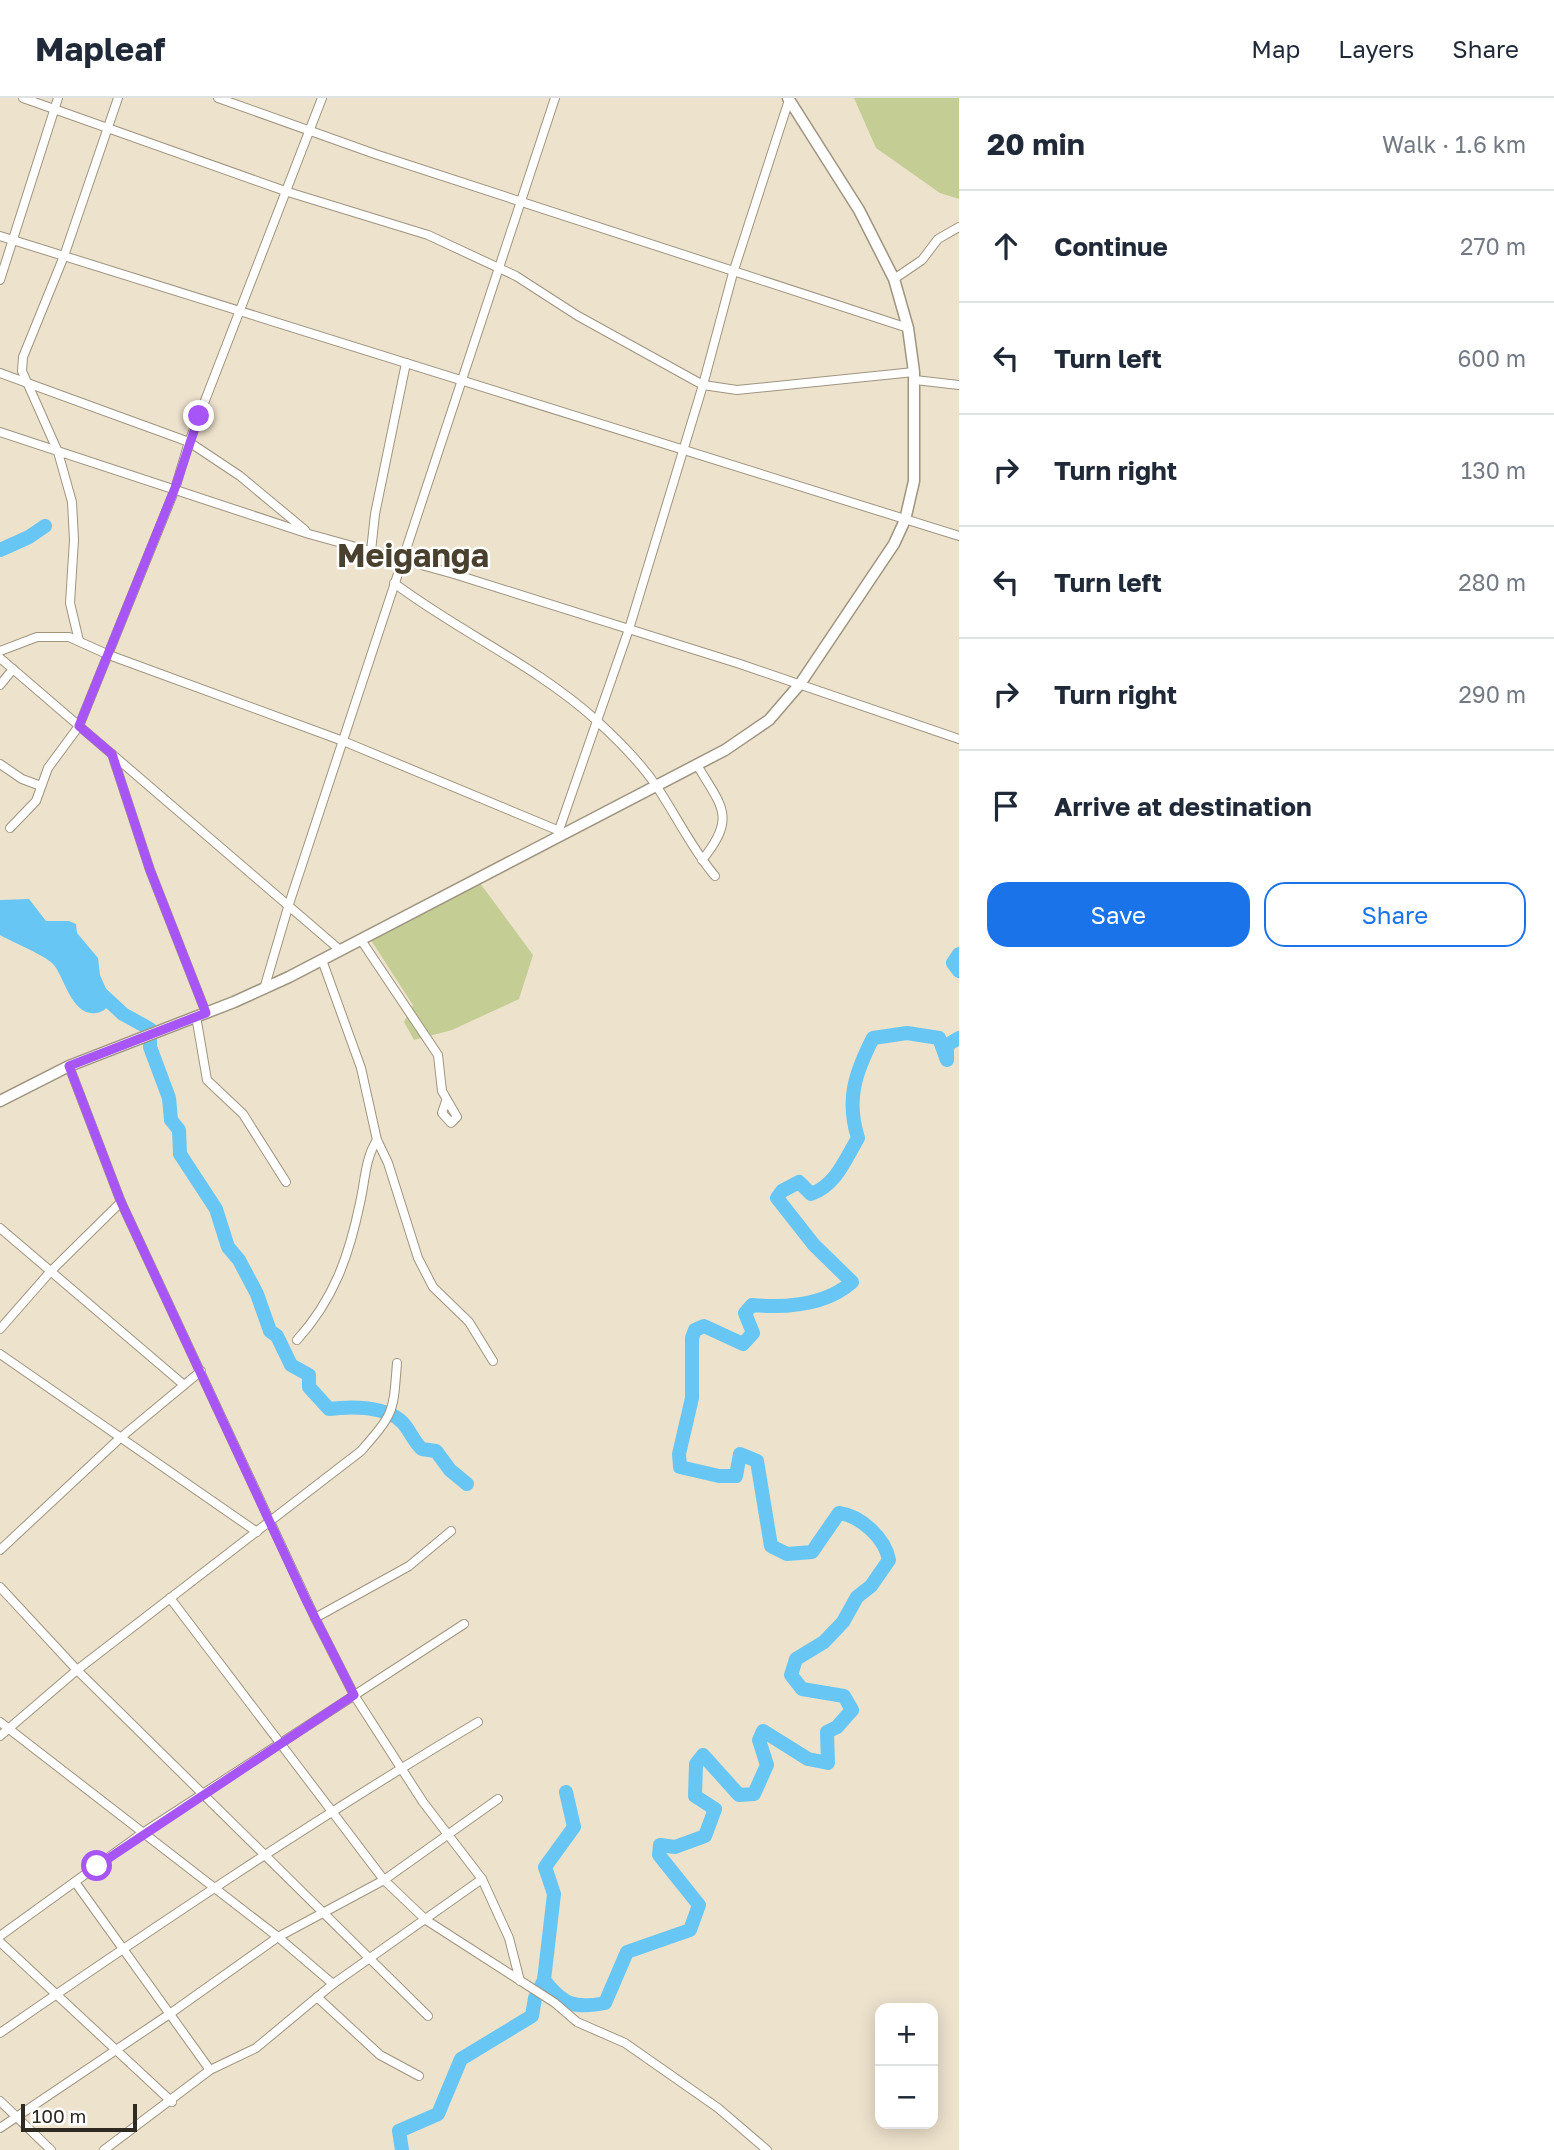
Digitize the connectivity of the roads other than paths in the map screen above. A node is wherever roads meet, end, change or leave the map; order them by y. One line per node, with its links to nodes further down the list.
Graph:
1 (23, 98): 8 (street)
2 (58, 98): 8 (street)
3 (118, 98): 9 (street)
4 (218, 98): 10 (street)
5 (322, 98): 10 (street)
6 (555, 98): 12 (street)
7 (789, 99): 18 (street); 19 (street)
8 (55, 110): 9 (street); 15 (street)
9 (109, 130): 11 (street); 16 (street)
10 (310, 130): 11 (street); 12 (street)
11 (288, 192): 17 (street); 21 (street)
12 (521, 202): 17 (street); 18 (street)
13 (959, 227): 19 (street)
14 (0, 236): 15 (street)
15 (12, 239): 16 (street); 20 (street)
16 (65, 256): 21 (street); 27 (street)
17 (499, 267): 26 (street); 28 (street)
18 (733, 273): 22 (street); 28 (street)
19 (894, 279): 22 (street)
20 (0, 280)
21 (239, 312): 23 (street); 31 (street)
22 (908, 328): 25 (street)
23 (406, 363): 26 (street); 38 (street)
24 (0, 373): 27 (street)
25 (914, 376): 28 (street); 29 (street); 35 (street)
26 (461, 380): 32 (street); 39 (street)
27 (24, 381): 31 (street); 33 (street)
28 (703, 385): 32 (street)
29 (959, 385)
30 (0, 432): 33 (street)
31 (189, 442): 34 (street); 36 (street)
32 (683, 451): 35 (street); 41 (street)
33 (58, 452): 34 (street); 42 (street)
34 (175, 488): 36 (street); 44 (street)
35 (905, 520): 37 (street); 47 (street)
36 (310, 534): 38 (street)
37 (959, 536)
38 (371, 551): 39 (street)
39 (402, 559): 40 (street); 41 (street)
40 (394, 583): 49 (street); 52 (street)
41 (629, 629): 47 (street); 49 (street)
42 (79, 641): 43 (street); 44 (street)
43 (0, 651)
44 (108, 655): 50 (street); 52 (street)
45 (0, 658): 46 (street)
46 (13, 669): 48 (street); 50 (street)
47 (800, 684): 51 (street); 55 (street)
48 (0, 685)
49 (595, 720): 57 (street); 59 (street)
50 (79, 726): 53 (street); 56 (street)
51 (959, 740)
52 (343, 741): 59 (street); 62 (street)
53 (112, 754): 62 (street); 67 (street)
54 (0, 764): 56 (street)
55 (697, 765): 57 (street); 60 (street)
56 (41, 786): 58 (street)
57 (657, 786): 59 (street); 60 (street)
58 (10, 828)
59 (562, 832): 63 (street)
60 (702, 860): 61 (street)
61 (715, 876)
62 (289, 904): 64 (street); 66 (street)
63 (361, 940): 64 (street); 70 (street)
64 (340, 950): 65 (street)
65 (322, 960): 66 (street); 71 (street)
66 (264, 989): 67 (street)
67 (201, 1014): 68 (street); 72 (street)
68 (69, 1066): 69 (street); 73 (street)
69 (0, 1101)
70 (446, 1101)
71 (377, 1140): 77 (street); 79 (street)
72 (286, 1182)
73 (121, 1202): 75 (street); 81 (street)
74 (0, 1228): 75 (street)
75 (50, 1272): 76 (street); 82 (street)
76 (0, 1329)
77 (297, 1340)
78 (0, 1354): 83 (street)
79 (493, 1361)
80 (397, 1363): 84 (street)
81 (201, 1371): 82 (street); 84 (street)
82 (184, 1385): 83 (street)
83 (119, 1439): 86 (street); 87 (street)
84 (271, 1520): 86 (street); 90 (street)
85 (451, 1531): 90 (street)
86 (257, 1532): 89 (street)
87 (0, 1550)
88 (0, 1587): 92 (street)
89 (170, 1598): 92 (street); 98 (street)
90 (315, 1618): 93 (street)
91 (464, 1624): 93 (street)
92 (77, 1670): 96 (street); 100 (street)
93 (354, 1695): 98 (street); 99 (street)
94 (0, 1722): 96 (street)
95 (478, 1722): 99 (street)
96 (9, 1728): 97 (street); 103 (street)
97 (0, 1736)
98 (282, 1743): 100 (street); 102 (street)
99 (401, 1768): 102 (street); 104 (street)
100 (204, 1795): 103 (street); 105 (street)
101 (498, 1799): 104 (street)
102 (331, 1811): 105 (street); 107 (street)
103 (141, 1834): 108 (street); 109 (street)
104 (448, 1836): 106 (street); 107 (street)
105 (263, 1857): 109 (street); 110 (street)
106 (482, 1879): 111 (street); 117 (street)
107 (384, 1880): 110 (street); 111 (street)
108 (75, 1882): 112 (street); 115 (street)
109 (215, 1889): 113 (street); 115 (street)
110 (323, 1912): 113 (street); 116 (street)
111 (426, 1920): 116 (street); 117 (street)
112 (0, 1936)
113 (278, 1937): 118 (street); 121 (street)
114 (0, 1942): 119 (street)
115 (122, 1948): 119 (street); 121 (street)
116 (369, 1961): 118 (street); 122 (street)
117 (521, 1981): 133 (street)
118 (333, 1984): 120 (street)
119 (57, 1994): 123 (street); 124 (street)
120 (317, 1997): 125 (street); 126 (street)
121 (171, 2013): 124 (street); 125 (street)
122 (428, 2017)
123 (0, 2033)
124 (117, 2049): 128 (street); 129 (street)
125 (210, 2070): 128 (street)
126 (419, 2076)
127 (0, 2101): 129 (street)
128 (172, 2102): 132 (street)
129 (17, 2116): 130 (street); 131 (street)
130 (0, 2128)
131 (51, 2150)
132 (104, 2150)
133 (767, 2150)

